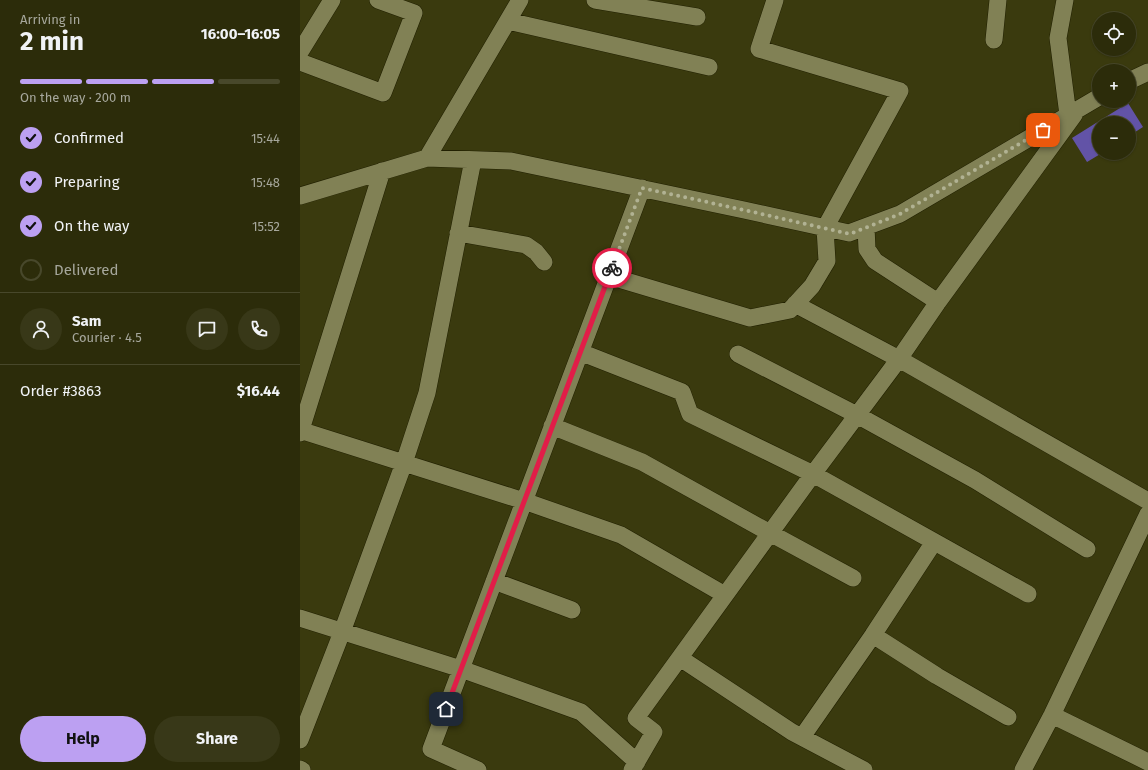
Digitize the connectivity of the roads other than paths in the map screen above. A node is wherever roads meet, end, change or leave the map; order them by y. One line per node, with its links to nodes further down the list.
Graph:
1 (332, 0): 11 (street)
2 (378, 0): 12 (street)
3 (520, 0): 9 (street)
4 (595, 0): 8 (street)
5 (775, 0): 24 (street)
6 (998, 0): 10 (street)
7 (1065, 0): 17 (street)
8 (697, 17)
9 (508, 21): 13 (street); 18 (street)
10 (994, 40)
11 (300, 52)
12 (300, 62)
13 (709, 67)
14 (1148, 72): 15 (street)
15 (1136, 78)
16 (1092, 101): 17 (street)
17 (1073, 112): 23 (street); 28 (street)
18 (427, 158): 19 (street); 20 (street)
19 (473, 160): 21 (street); 25 (street)
20 (382, 171): 22 (street); 35 (street)
21 (642, 188): 24 (street); 27 (street)
22 (300, 196)
23 (866, 227): 24 (street); 28 (street)
24 (825, 228): 29 (street)
25 (458, 234): 26 (street); 36 (street)
26 (544, 262)
27 (609, 276): 29 (street); 30 (street)
28 (938, 302): 32 (street)
29 (795, 304): 32 (street)
30 (580, 352): 34 (street); 37 (street)
31 (738, 354): 33 (street)
32 (899, 359): 33 (street); 39 (street)
33 (857, 415): 37 (street); 43 (street)
34 (552, 426): 38 (street); 41 (street)
35 (300, 431): 36 (street)
36 (404, 463): 38 (street); 50 (street)
37 (813, 474): 41 (street); 42 (street)
38 (524, 501): 45 (street); 47 (street)
39 (1148, 501)
40 (1148, 514): 54 (street)
41 (770, 534): 44 (street); 47 (street)
42 (934, 542): 46 (street); 51 (street)
43 (1087, 549)
44 (853, 578)
45 (494, 581): 48 (street); 53 (street)
46 (1028, 594)
47 (725, 595): 52 (street)
48 (572, 610)
49 (300, 618): 50 (street)
50 (342, 632): 53 (street); 57 (street)
51 (873, 635): 55 (street); 56 (street)
52 (680, 658): 56 (street); 59 (street)
53 (461, 669): 59 (street); 60 (street)
54 (1052, 715): 58 (street); 62 (street)
55 (1008, 717)
56 (802, 737): 61 (street)
57 (300, 740)
58 (1148, 762)
59 (634, 766)
60 (478, 770)
61 (864, 770)
62 (1023, 770)

